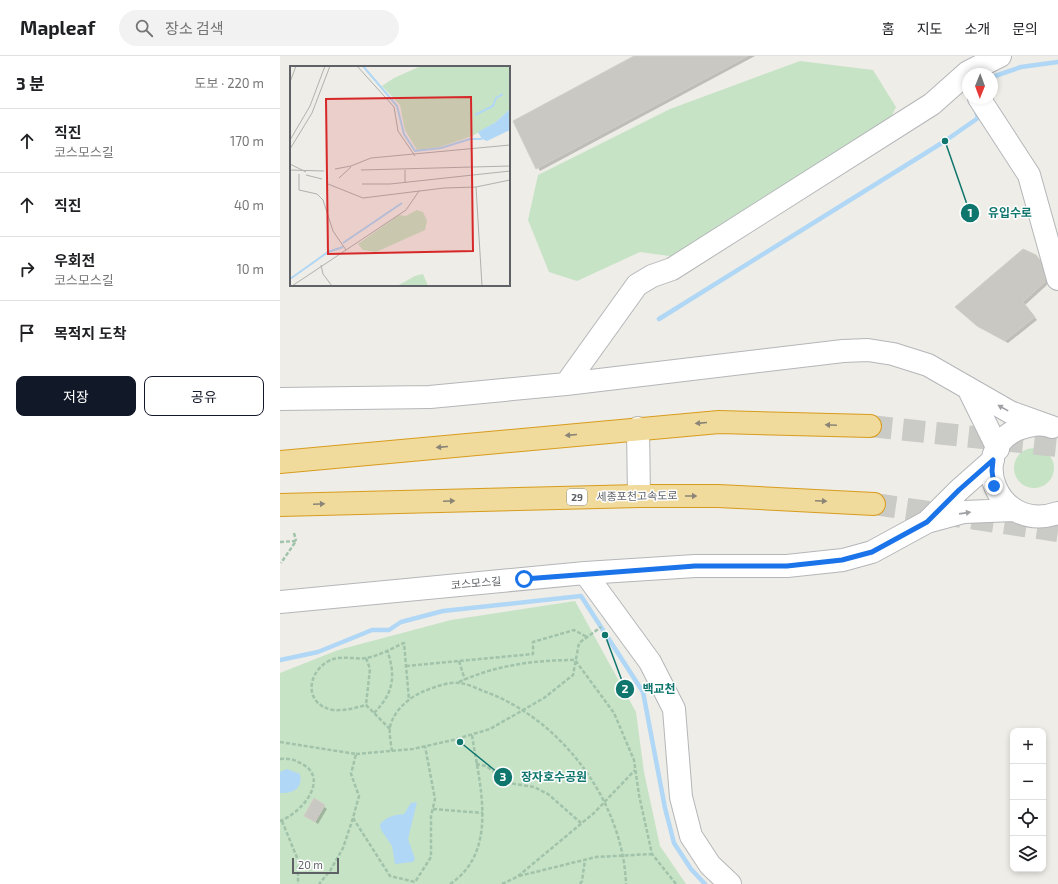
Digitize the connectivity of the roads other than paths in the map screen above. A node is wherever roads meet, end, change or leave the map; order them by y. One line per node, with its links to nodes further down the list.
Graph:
1 (1000, 56): 2 (street)
2 (982, 68)
3 (962, 82): 6 (street)
4 (983, 104): 5 (street)
5 (1058, 279)
6 (566, 384): 7 (street); 8 (street)
7 (969, 390): 11 (street, one-way to 7); 12 (street)
8 (280, 399)
9 (870, 426): 10 (highway, one-way to 10)
10 (638, 428): 13 (highway, one-way to 13); 14 (street)
11 (1055, 428): 12 (street)
12 (996, 455): 17 (street); 19 (street)
13 (280, 462)
14 (639, 496): 15 (highway, 세종포천고속도로 / 29, one-way to 15); 16 (highway, 세종포천고속도로 / 29, one-way to 14)
15 (874, 504)
16 (280, 506)
17 (1014, 510): 18 (street); 19 (street, one-way to 17)
18 (1058, 513)
19 (927, 522): 20 (street, 코스모스길)
20 (585, 573): 21 (street, 코스모스길); 22 (street)
21 (280, 602)
22 (730, 884)

